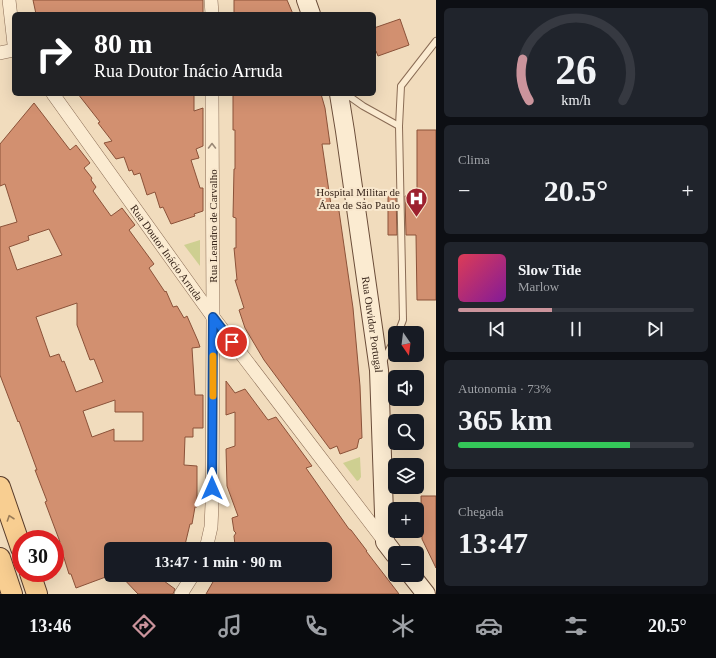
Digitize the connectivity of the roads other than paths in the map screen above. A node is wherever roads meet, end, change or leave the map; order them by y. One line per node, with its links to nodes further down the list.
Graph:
1 (9, 0): 6 (street)
2 (211, 0): 4 (street)
3 (306, 0): 5 (street)
4 (212, 12)
5 (310, 12)
6 (12, 26)
7 (436, 41): 14 (lane)
8 (12, 50): 9 (street)
9 (0, 53)
10 (54, 96): 15 (street, Rua Doutor Inácio Arruda)
11 (212, 96): 15 (street, Rua Leandro de Carvalho, one-way to 11)
12 (339, 96): 18 (street, Rua Ouvidor Portugal)
13 (349, 96): 14 (lane)
14 (399, 126): 16 (lane)
15 (213, 317): 21 (street, Rua Leandro de Carvalho); 22 (street, Rua Doutor Inácio Arruda)
16 (401, 326)
17 (388, 352): 18 (lane)
18 (378, 370): 23 (street, Rua Ouvidor Portugal)
19 (0, 488): 20 (main road, one-way to 19)
20 (15, 530)
21 (207, 542)
22 (388, 546)
23 (390, 546)
24 (0, 558): 28 (main road)
25 (33, 582): 29 (main road)
26 (189, 582): 30 (street)
27 (417, 582): 31 (street)
28 (12, 594)
29 (37, 594)
30 (181, 594)
31 (426, 594)

